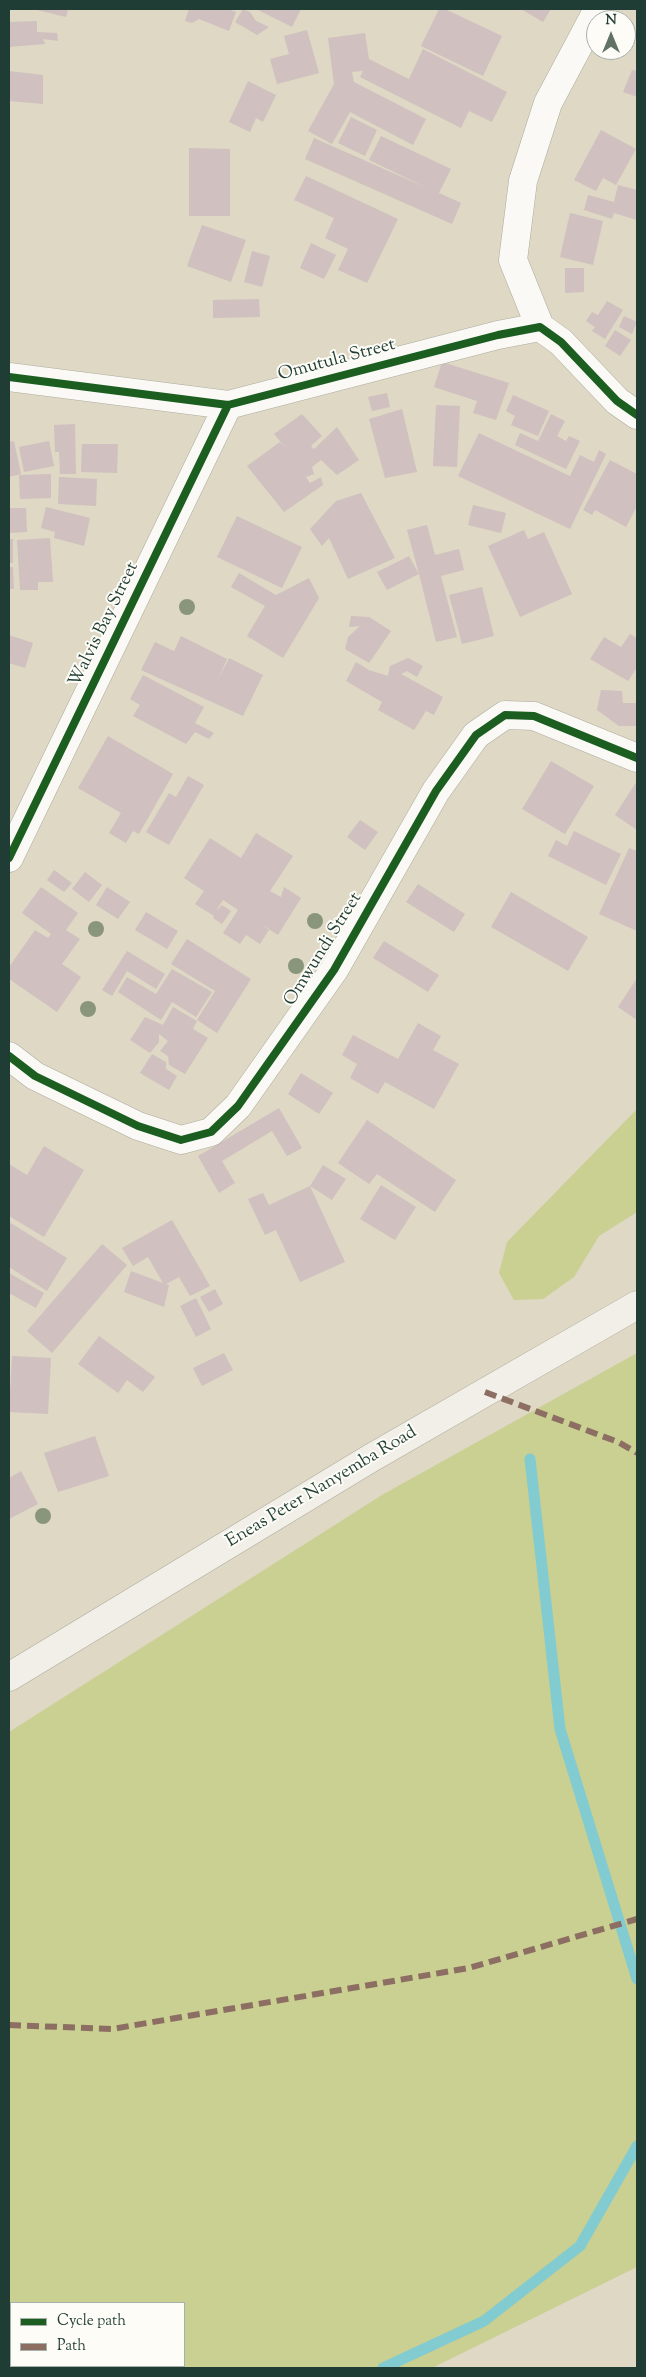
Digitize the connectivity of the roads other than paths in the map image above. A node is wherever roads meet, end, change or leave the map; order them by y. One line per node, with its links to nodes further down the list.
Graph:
1 (598, 9): 2 (street)
2 (540, 328): 4 (street, Omutula Street); 5 (street)
3 (9, 377): 4 (street, Omutula Street)
4 (228, 405): 7 (street, Walvis Bay Street)
5 (637, 415)
6 (637, 758): 8 (street, Omwundi Street)
7 (9, 858)
8 (9, 1056)
9 (637, 1305): 10 (main road, Eneas Peter Nanyemba Road)
10 (9, 1677)

